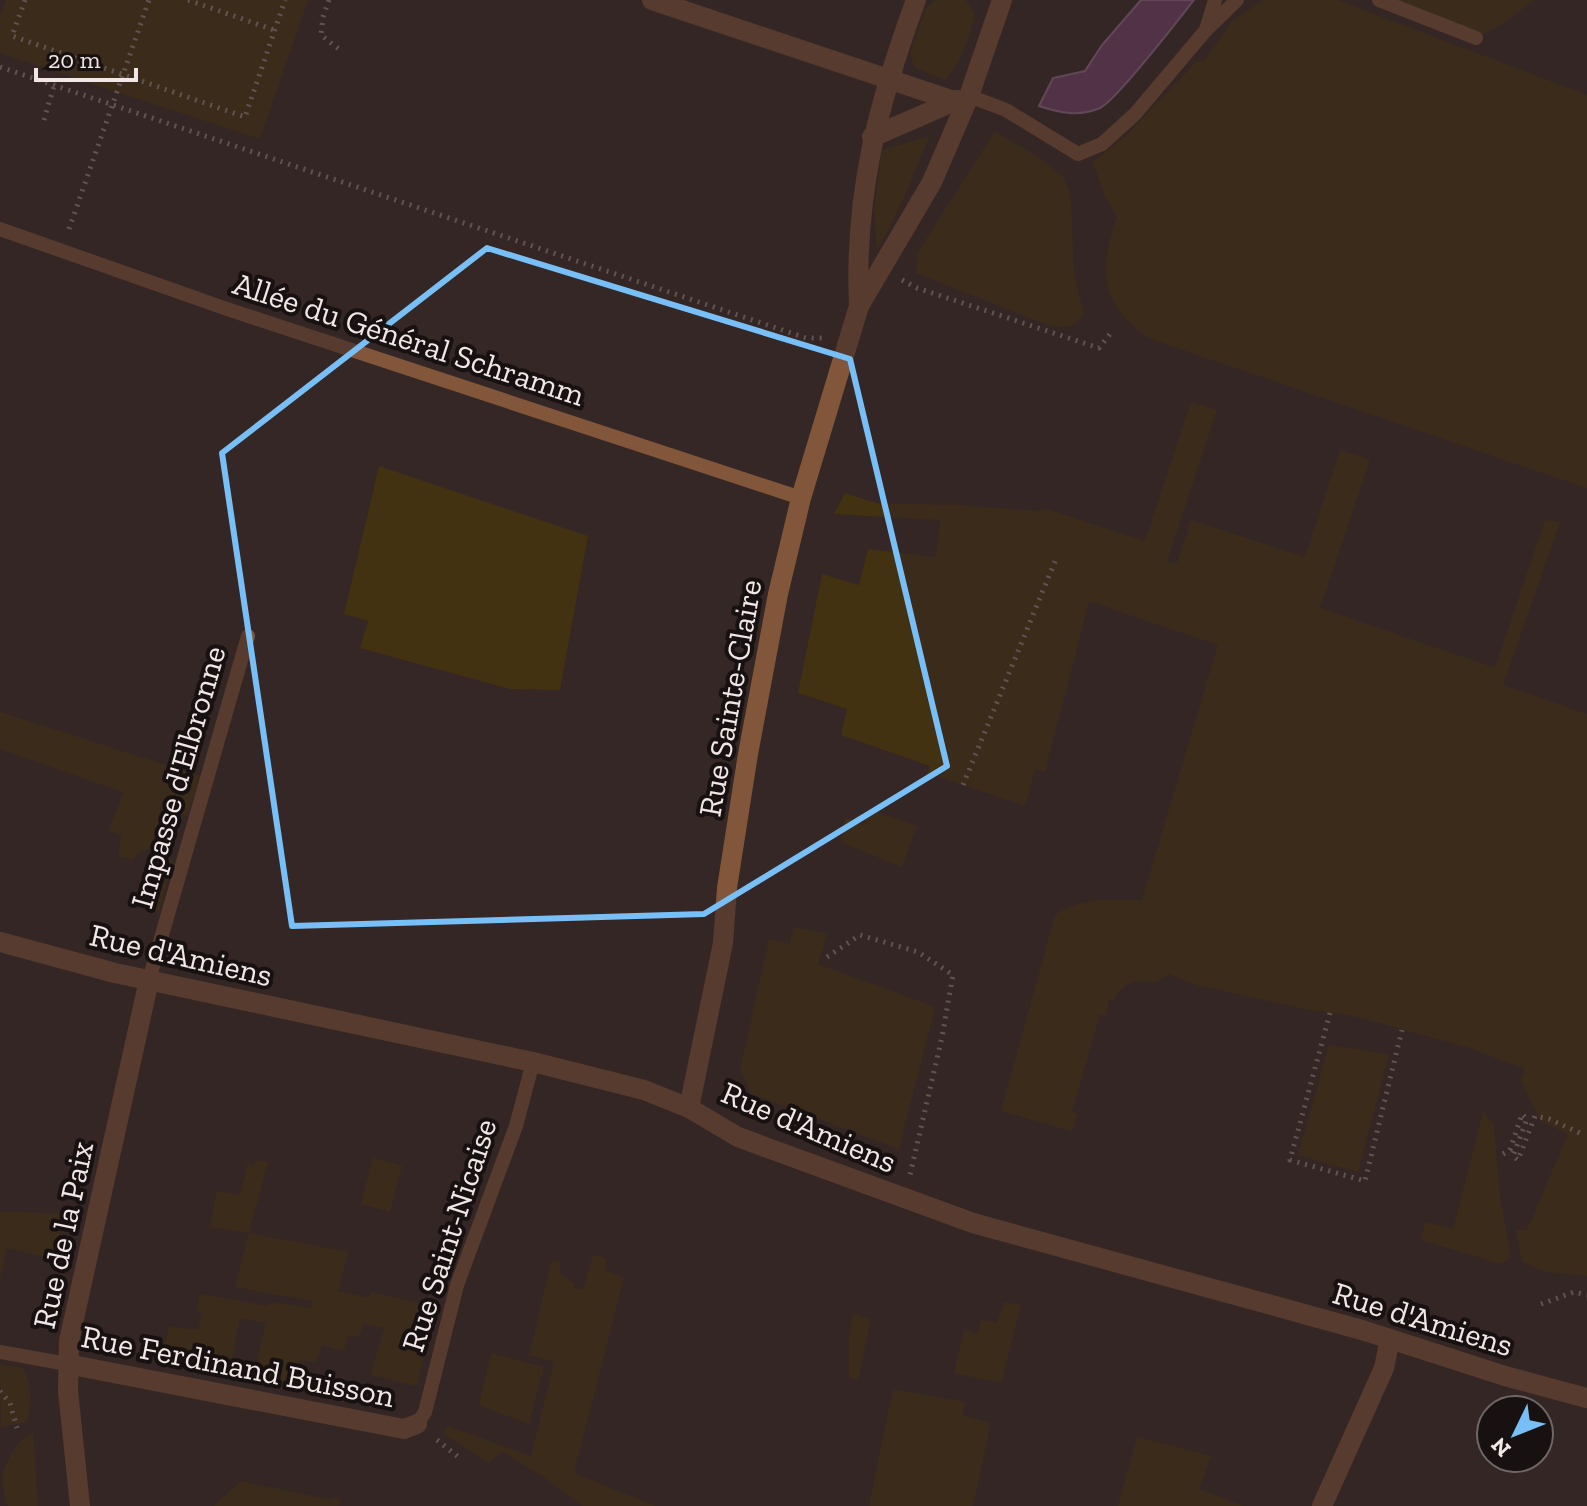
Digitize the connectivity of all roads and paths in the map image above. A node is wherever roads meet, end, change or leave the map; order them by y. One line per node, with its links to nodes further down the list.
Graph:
1 (25, 0): 17 (path)
2 (149, 0): 17 (path)
3 (188, 0): 12 (path)
4 (285, 0): 12 (path)
5 (329, 0): 15 (path)
6 (652, 0): 18 (street)
7 (916, 0): 18 (street)
8 (1215, 0): 13 (lane)
9 (1237, 0): 13 (lane)
10 (1379, 0): 14 (lane)
11 (998, 1): 20 (street)
12 (274, 30): 17 (path)
13 (1206, 30): 20 (lane)
14 (1476, 38)
15 (340, 50)
16 (0, 67): 19 (path)
17 (123, 74): 21 (path)
18 (889, 79): 20 (street); 23 (street)
19 (54, 86): 21 (path); 22 (path)
20 (961, 99): 23 (street); 26 (street)
21 (112, 106): 25 (path); 29 (path)
22 (44, 120)
23 (872, 137): 27 (street)
24 (0, 229): 25 (lane, Allée du Général Schramm)
25 (61, 251): 30 (lane, Allée du Général Schramm)
26 (879, 269): 27 (street); 28 (path)
27 (859, 306): 30 (street, Rue Sainte-Claire)
28 (1113, 330)
29 (806, 338)
30 (801, 498): 40 (street, Rue Sainte-Claire)
31 (1056, 559): 33 (path)
32 (248, 636): 36 (lane, Impasse d'Elbronne)
33 (963, 785)
34 (0, 942): 36 (street, Rue d'Amiens)
35 (827, 957): 43 (path)
36 (149, 980): 39 (street, Rue d'Amiens); 48 (street, Rue de la Paix)
37 (1330, 1013): 38 (path)
38 (1402, 1030)
39 (533, 1062): 40 (street, Rue d'Amiens); 51 (lane, Rue Saint-Nicaise)
40 (689, 1108): 43 (street, Rue d'Amiens)
41 (1582, 1134): 42 (path)
42 (1503, 1154)
43 (903, 1199): 46 (street, Rue d'Amiens)
44 (1587, 1295): 45 (path)
45 (1541, 1304)
46 (1390, 1339): 50 (street, Rue d'Amiens); 54 (street)
47 (0, 1352): 48 (lane, Rue Ferdinand Buisson)
48 (67, 1364): 51 (street, Rue Ferdinand Buisson); 53 (street, Rue de la Paix)
49 (0, 1391): 52 (path)
50 (1587, 1398)
51 (417, 1424)
52 (17, 1428)
53 (80, 1506)
54 (1322, 1506)

